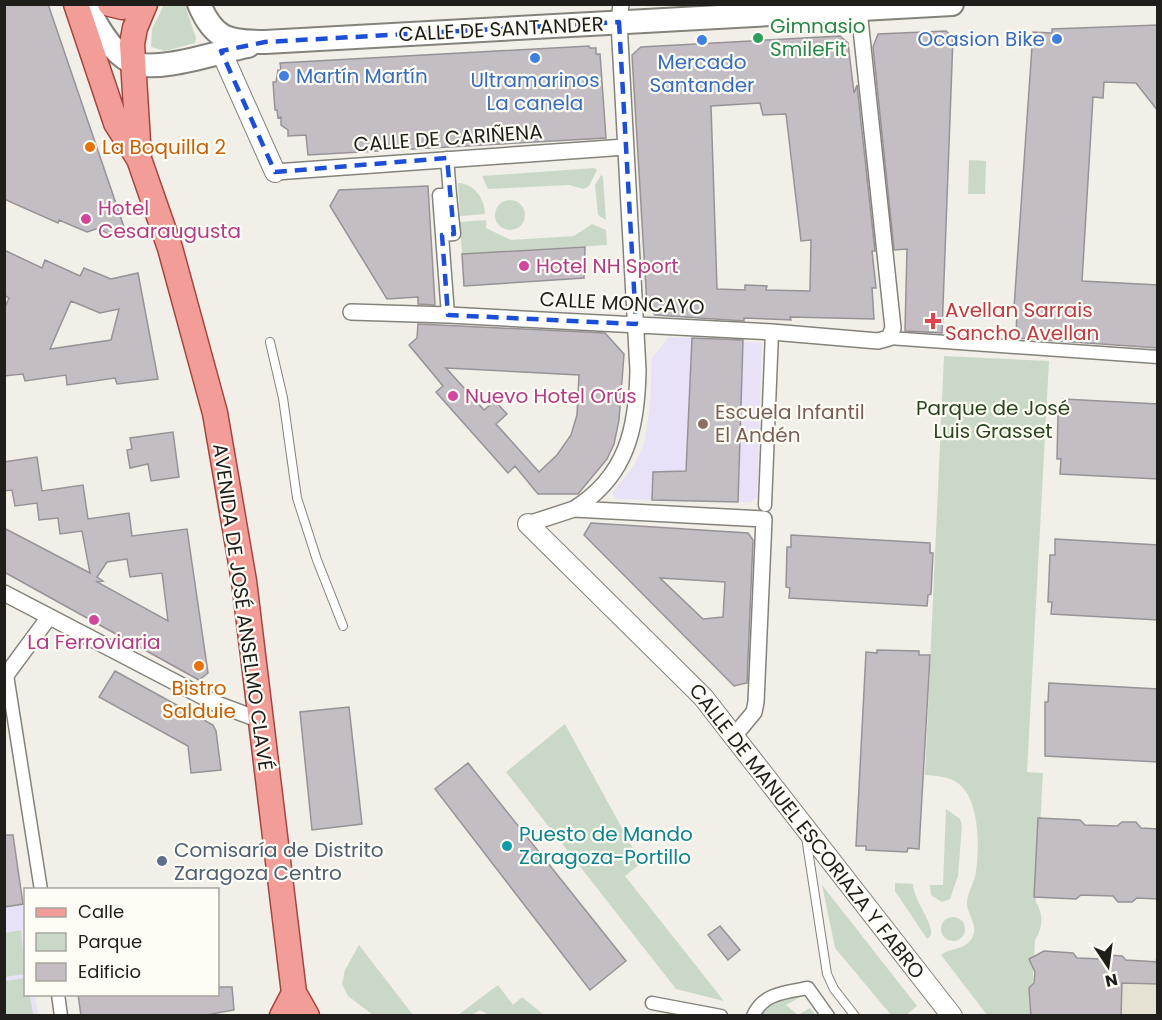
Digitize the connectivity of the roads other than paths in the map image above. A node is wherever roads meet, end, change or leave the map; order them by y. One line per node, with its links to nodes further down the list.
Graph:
1 (76, 4): 14 (main road, AVENIDA DE JOSÉ ANSELMO CLAVÉ)
2 (86, 4): 11 (main road)
3 (110, 4): 4 (main road)
4 (137, 4)
5 (145, 4): 11 (main road, AVENIDA DE JOSÉ ANSELMO CLAVÉ)
6 (198, 4): 10 (main road)
7 (952, 4): 8 (main road, CALLE DE SANTANDER)
8 (859, 10): 9 (main road, CALLE DE SANTANDER); 20 (street)
9 (620, 13): 10 (main road, CALLE DE SANTANDER); 12 (street)
10 (228, 47): 11 (main road, CALLE DE SANTANDER); 15 (street)
11 (132, 62): 14 (main road, AVENIDA DE JOSÉ ANSELMO CLAVÉ)
12 (625, 147): 13 (street, CALLE DE CARIÑENA); 18 (street)
13 (447, 158): 15 (street, CALLE DE CARIÑENA); 17 (street)
14 (139, 159): 30 (main road, AVENIDA DE JOSÉ ANSELMO CLAVÉ)
15 (275, 172)
16 (351, 312): 17 (street, CALLE MONCAYO)
17 (448, 315): 18 (street, CALLE MONCAYO)
18 (636, 324): 19 (street, CALLE MONCAYO); 23 (street)
19 (772, 332): 20 (street, CALLE MONCAYO); 24 (street)
20 (890, 338): 22 (street)
21 (270, 342): 28 (lane)
22 (1158, 357)
23 (574, 509): 24 (street); 25 (street)
24 (764, 512): 31 (street)
25 (528, 524): 31 (street, CALLE DE MANUEL ESCORIAZA Y FABRO)
26 (4, 593): 27 (street)
27 (49, 617): 29 (street); 30 (street)
28 (343, 626)
29 (6, 676): 33 (street)
30 (260, 720): 34 (main road, AVENIDA DE JOSÉ ANSELMO CLAVÉ)
31 (735, 735): 32 (street, CALLE DE MANUEL ESCORIAZA Y FABRO)
32 (805, 826): 43 (lane); 44 (street, CALLE DE MANUEL ESCORIAZA Y FABRO)
33 (41, 888)
34 (294, 993): 38 (main road); 39 (main road, AVENIDA DE JOSÉ ANSELMO CLAVÉ)
35 (58, 996): 37 (street)
36 (652, 1004): 40 (street)
37 (61, 1016)
38 (282, 1016)
39 (307, 1016)
40 (720, 1016)
41 (753, 1016): 42 (street)
42 (828, 1016)
43 (855, 1016)
44 (952, 1016)

